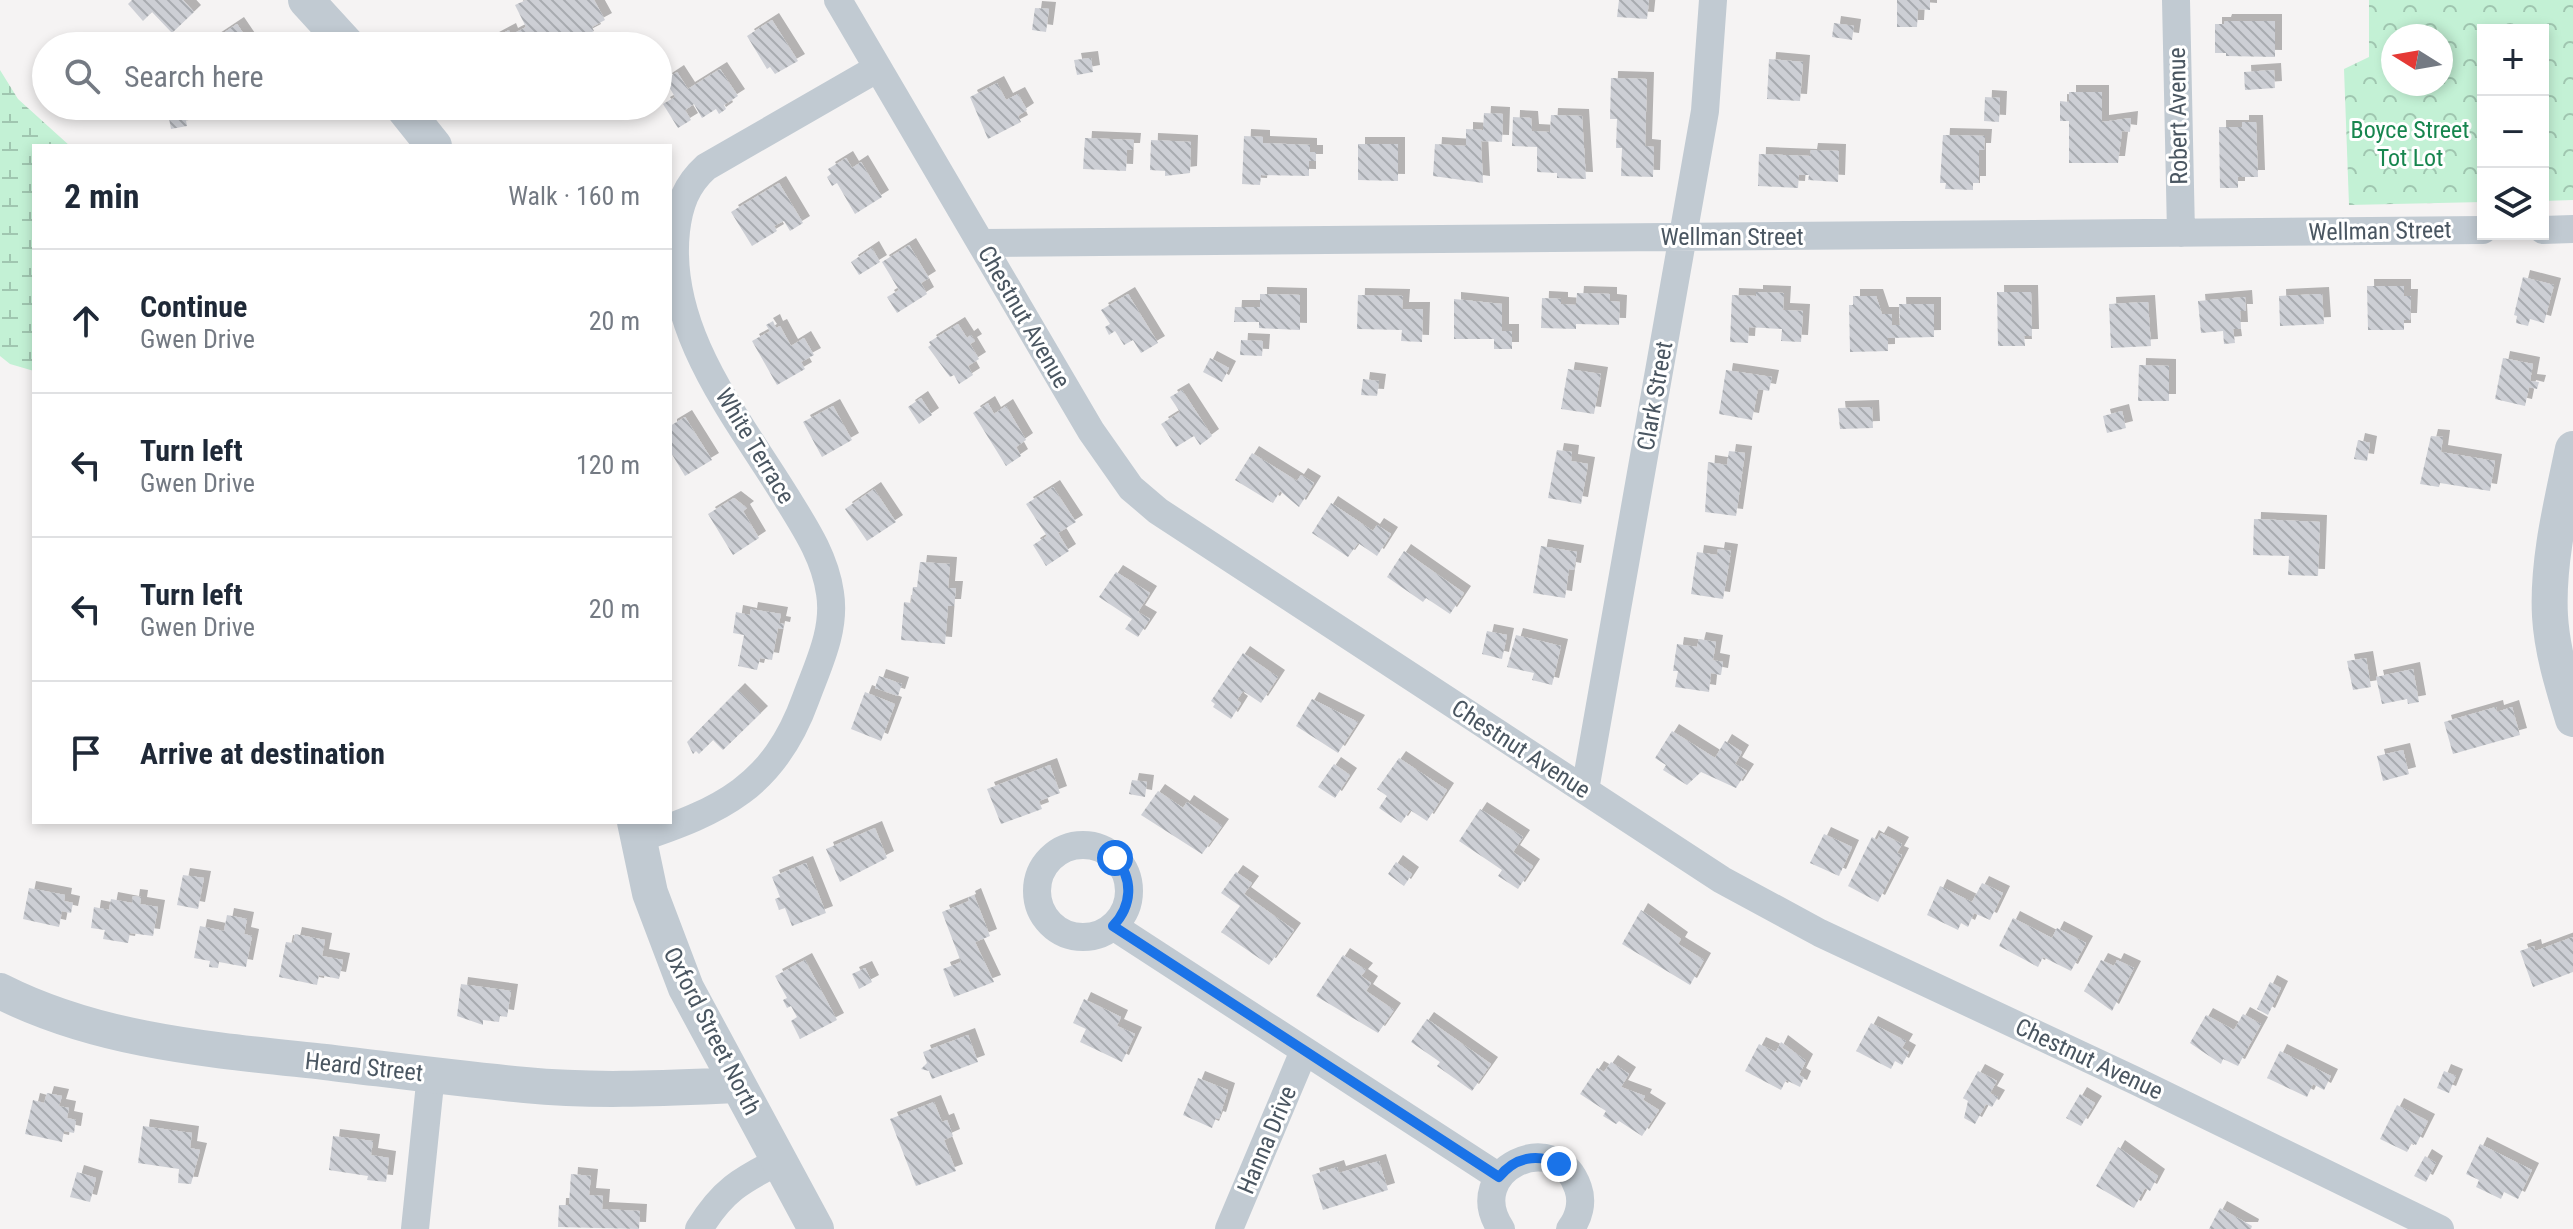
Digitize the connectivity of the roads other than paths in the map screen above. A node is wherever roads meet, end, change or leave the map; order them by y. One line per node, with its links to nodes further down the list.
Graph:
1 (306, 0): 5 (street)
2 (838, 0): 6 (street, Chestnut Avenue)
3 (1713, 0): 13 (street, Clark Street)
4 (2176, 0): 12 (street, Robert Avenue)
5 (335, 32)
6 (878, 68): 14 (street, Chestnut Avenue); 18 (street, White Terrace)
7 (413, 120): 8 (street)
8 (432, 144)
9 (2573, 229): 11 (street)
10 (2477, 230): 12 (street, Wellman Street)
11 (2549, 230)
12 (2181, 233): 13 (street, Wellman Street)
13 (1683, 237): 14 (street, Wellman Street); 17 (street, Clark Street)
14 (981, 243): 17 (street, Chestnut Avenue)
15 (2573, 449): 16 (street)
16 (2573, 719)
17 (1585, 790): 34 (street, Chestnut Avenue)
18 (672, 823)
19 (668, 824): 20 (street, White Terrace)
20 (636, 830): 25 (street, Oxford Street North)
21 (1113, 926): 23 (street)
22 (0, 991): 24 (street, Heard Street)
23 (1304, 1051): 27 (street); 31 (street, Hanna Drive)
24 (431, 1074): 25 (street, Heard Street); 28 (street)
25 (738, 1085): 26 (street, Oxford Street North)
26 (779, 1161): 29 (street); 30 (street, Oxford Street North)
27 (1499, 1177): 32 (street); 33 (street)
28 (415, 1229)
29 (699, 1229)
30 (816, 1229)
31 (1229, 1229)
32 (1501, 1229)
33 (1570, 1229)
34 (2440, 1229)

